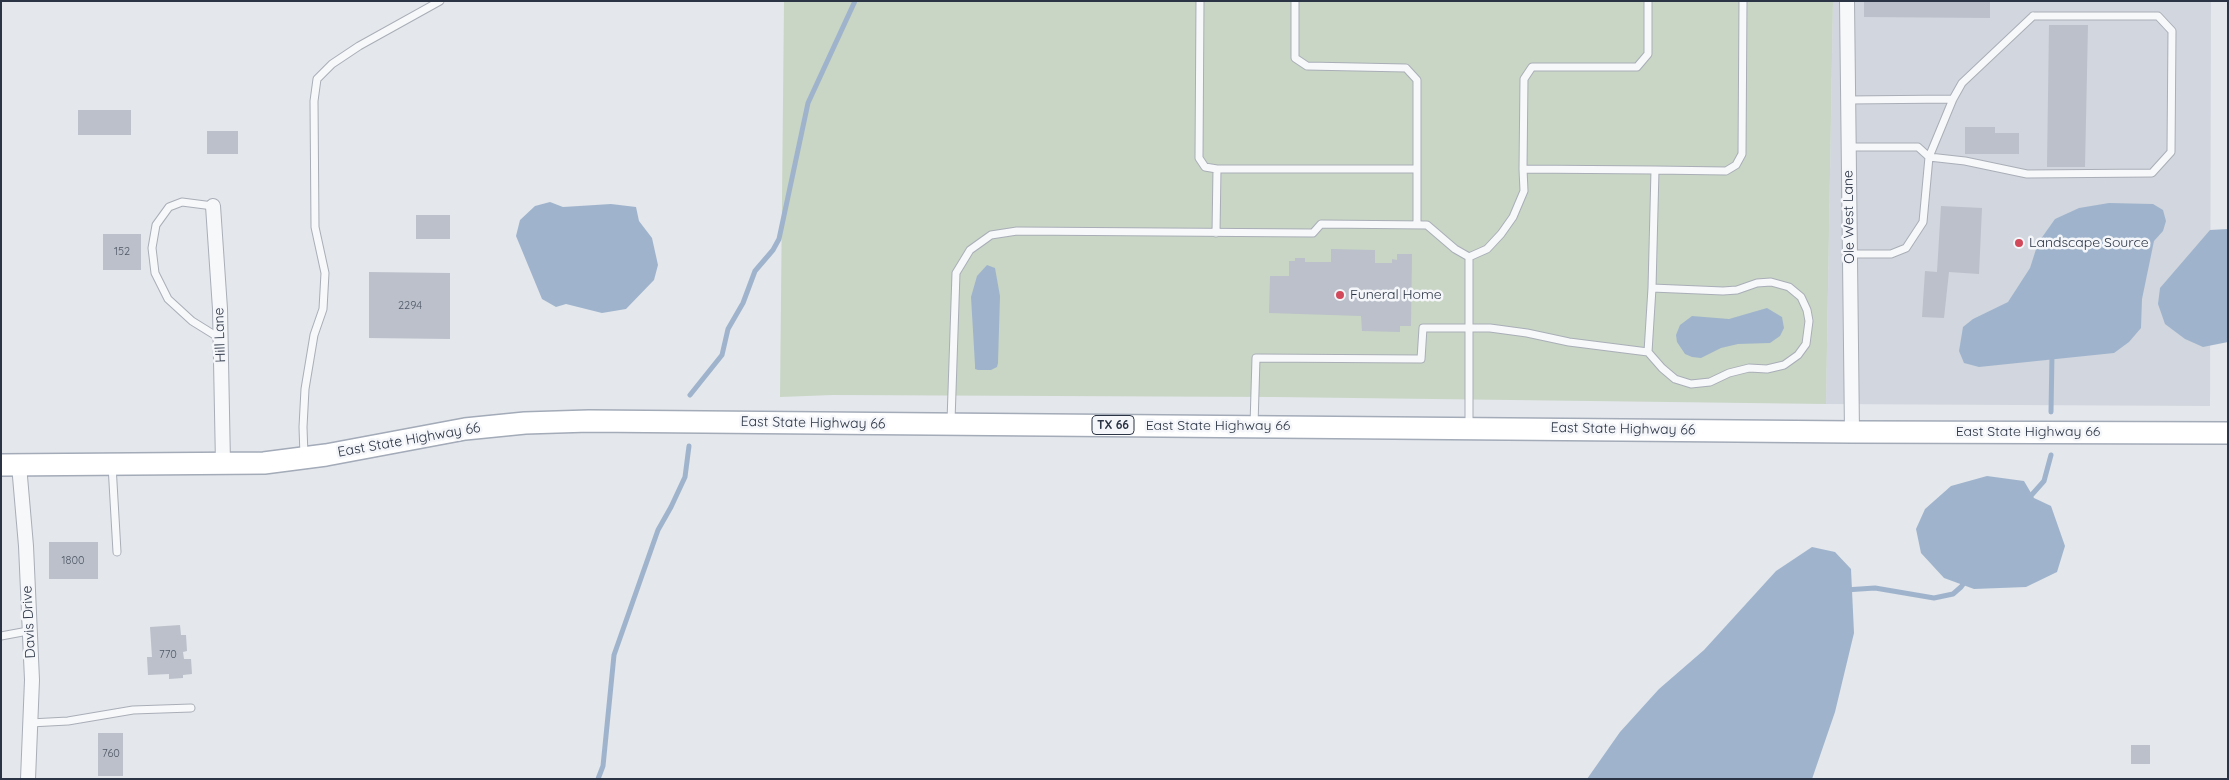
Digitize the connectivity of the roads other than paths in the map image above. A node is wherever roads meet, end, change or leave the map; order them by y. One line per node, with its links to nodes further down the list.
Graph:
1 (440, 1): 29 (lane)
2 (1200, 1): 11 (lane)
3 (1295, 1): 12 (lane)
4 (1648, 1): 13 (lane)
5 (1743, 1): 14 (lane)
6 (1847, 1): 8 (street, Ole West Lane)
7 (1952, 99): 8 (lane); 10 (lane); 10 (lane)
8 (1848, 100): 9 (street, Ole West Lane)
9 (1848, 147): 10 (lane); 18 (street, Ole West Lane)
10 (1929, 157): 18 (lane)
11 (1217, 169): 12 (lane); 17 (lane)
12 (1417, 169): 16 (lane)
13 (1523, 169): 14 (lane); 19 (lane)
14 (1655, 170): 20 (lane)
15 (213, 206): 22 (street, Hill Lane); 22 (lane)
16 (1417, 225): 17 (lane); 19 (lane)
17 (1216, 233): 24 (lane)
18 (1850, 254): 27 (street, Ole West Lane)
19 (1469, 257): 21 (lane)
20 (1652, 288): 23 (lane); 23 (lane)
21 (1470, 328): 23 (lane); 25 (lane); 26 (lane)
22 (221, 339): 30 (street, Hill Lane)
23 (1648, 352)
24 (951, 424): 25 (main road, East State Highway 66 / TX 66); 29 (main road, East State Highway 66 / TX 66)
25 (1254, 426): 26 (main road, East State Highway 66 / TX 66)
26 (1469, 428): 27 (main road, East State Highway 66 / TX 66)
27 (1852, 432): 28 (main road, East State Highway 66 / TX 66)
28 (2228, 433)
29 (304, 457): 30 (main road, East State Highway 66 / TX 66)
30 (223, 464): 32 (main road, East State Highway 66 / TX 66)
31 (10, 465): 32 (main road, East State Highway 66 / TX 66); 34 (street, Davis Drive)
32 (112, 465): 33 (lane)
33 (117, 552)
34 (28, 631): 35 (lane); 37 (street, Davis Drive)
35 (1, 636)
36 (191, 708): 37 (lane)
37 (30, 723): 38 (street, Davis Drive)
38 (28, 779)

